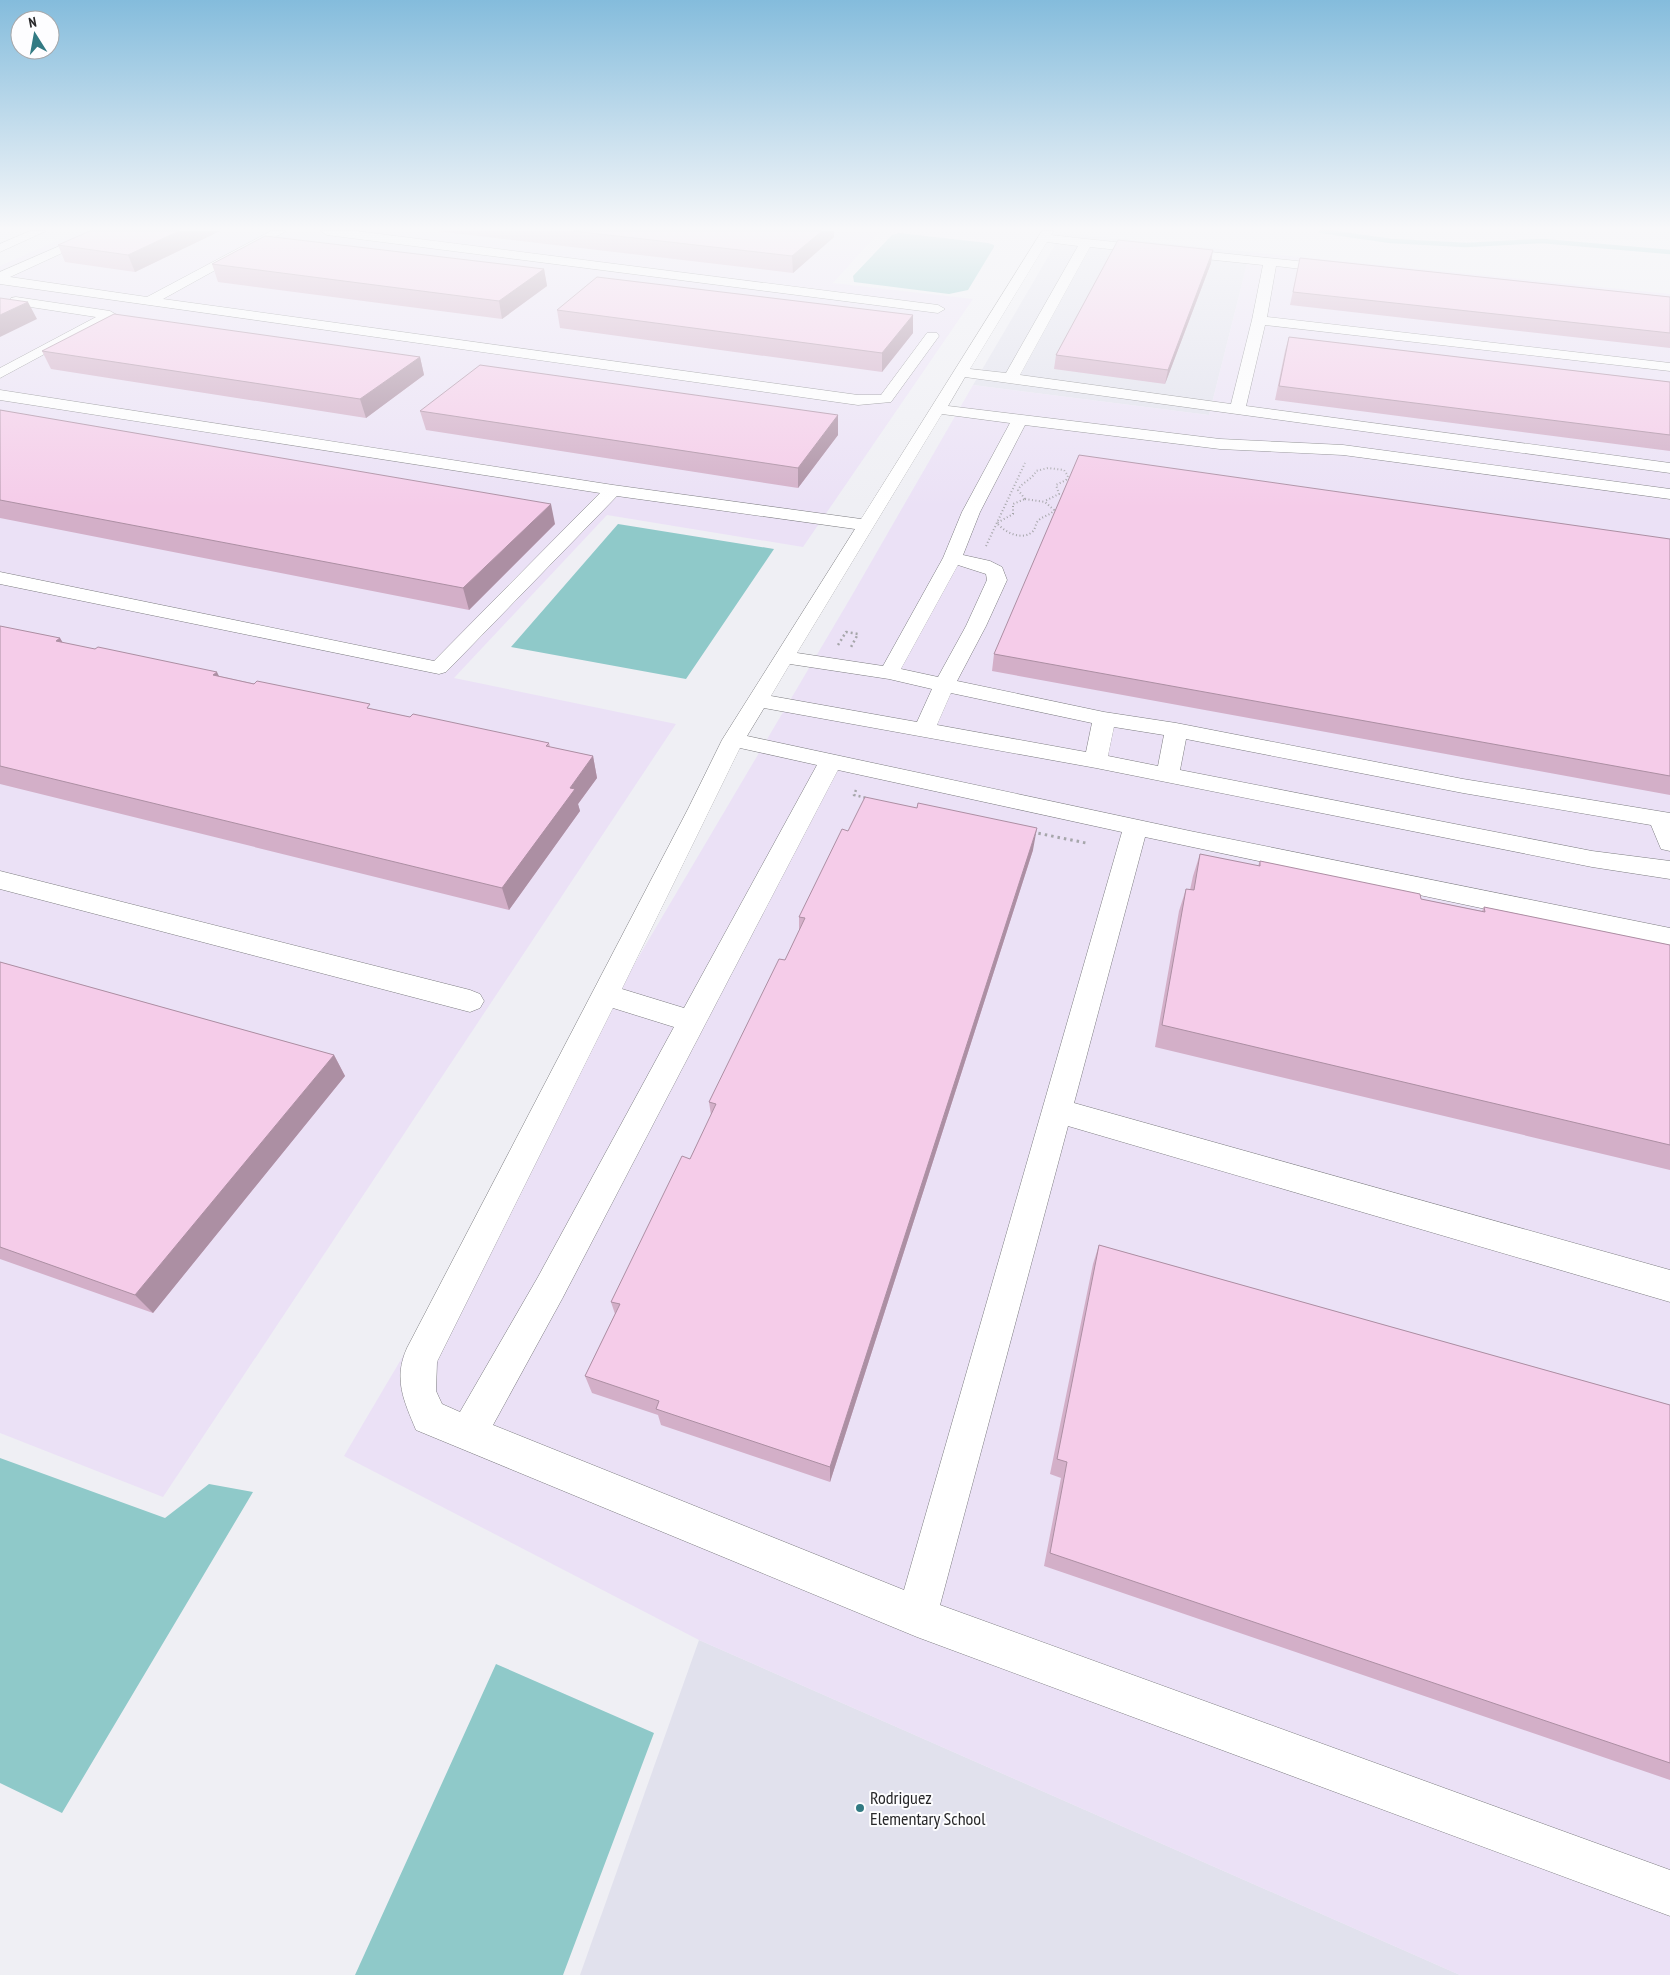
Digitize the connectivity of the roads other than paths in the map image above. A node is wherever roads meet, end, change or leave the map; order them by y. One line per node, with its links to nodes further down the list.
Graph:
1 (95, 323): 10 (street)
2 (308, 323): 7 (street)
3 (991, 323): 9 (street)
4 (1042, 323): 11 (street)
5 (1258, 323): 14 (street)
6 (1287, 323): 8 (street)
7 (932, 336)
8 (1670, 367)
9 (961, 372): 11 (street); 13 (street)
10 (0, 374)
11 (1012, 378): 14 (street)
12 (0, 395): 17 (street)
13 (938, 409): 15 (street); 19 (street)
14 (1237, 410): 16 (street)
15 (1019, 420): 18 (street); 20 (street)
16 (1670, 468)
17 (612, 490): 19 (street); 21 (street)
18 (1670, 494)
19 (866, 525): 22 (street)
20 (952, 558): 23 (street); 24 (street)
21 (0, 578)
22 (785, 657): 23 (street); 25 (street)
23 (889, 674): 24 (street)
24 (944, 685): 26 (street); 27 (street)
25 (758, 700): 27 (street); 29 (street)
26 (1104, 719): 28 (street); 31 (street)
27 (924, 730): 31 (street)
28 (1176, 730): 32 (street); 33 (street)
29 (733, 740): 30 (street); 39 (street)
30 (831, 761): 34 (street); 41 (street)
31 (1096, 761): 32 (street)
32 (1168, 775): 36 (street)
33 (1665, 820): 35 (street)
34 (1136, 827): 38 (street); 42 (street)
35 (1670, 842)
36 (1670, 870)
37 (0, 880): 40 (street)
38 (1670, 938)
39 (606, 995): 41 (street); 44 (street)
40 (470, 1001)
41 (691, 1021): 44 (street)
42 (1058, 1111): 43 (street); 45 (street)
43 (1670, 1286)
44 (468, 1434): 45 (street)
45 (917, 1617): 46 (street)
46 (1670, 1893)

